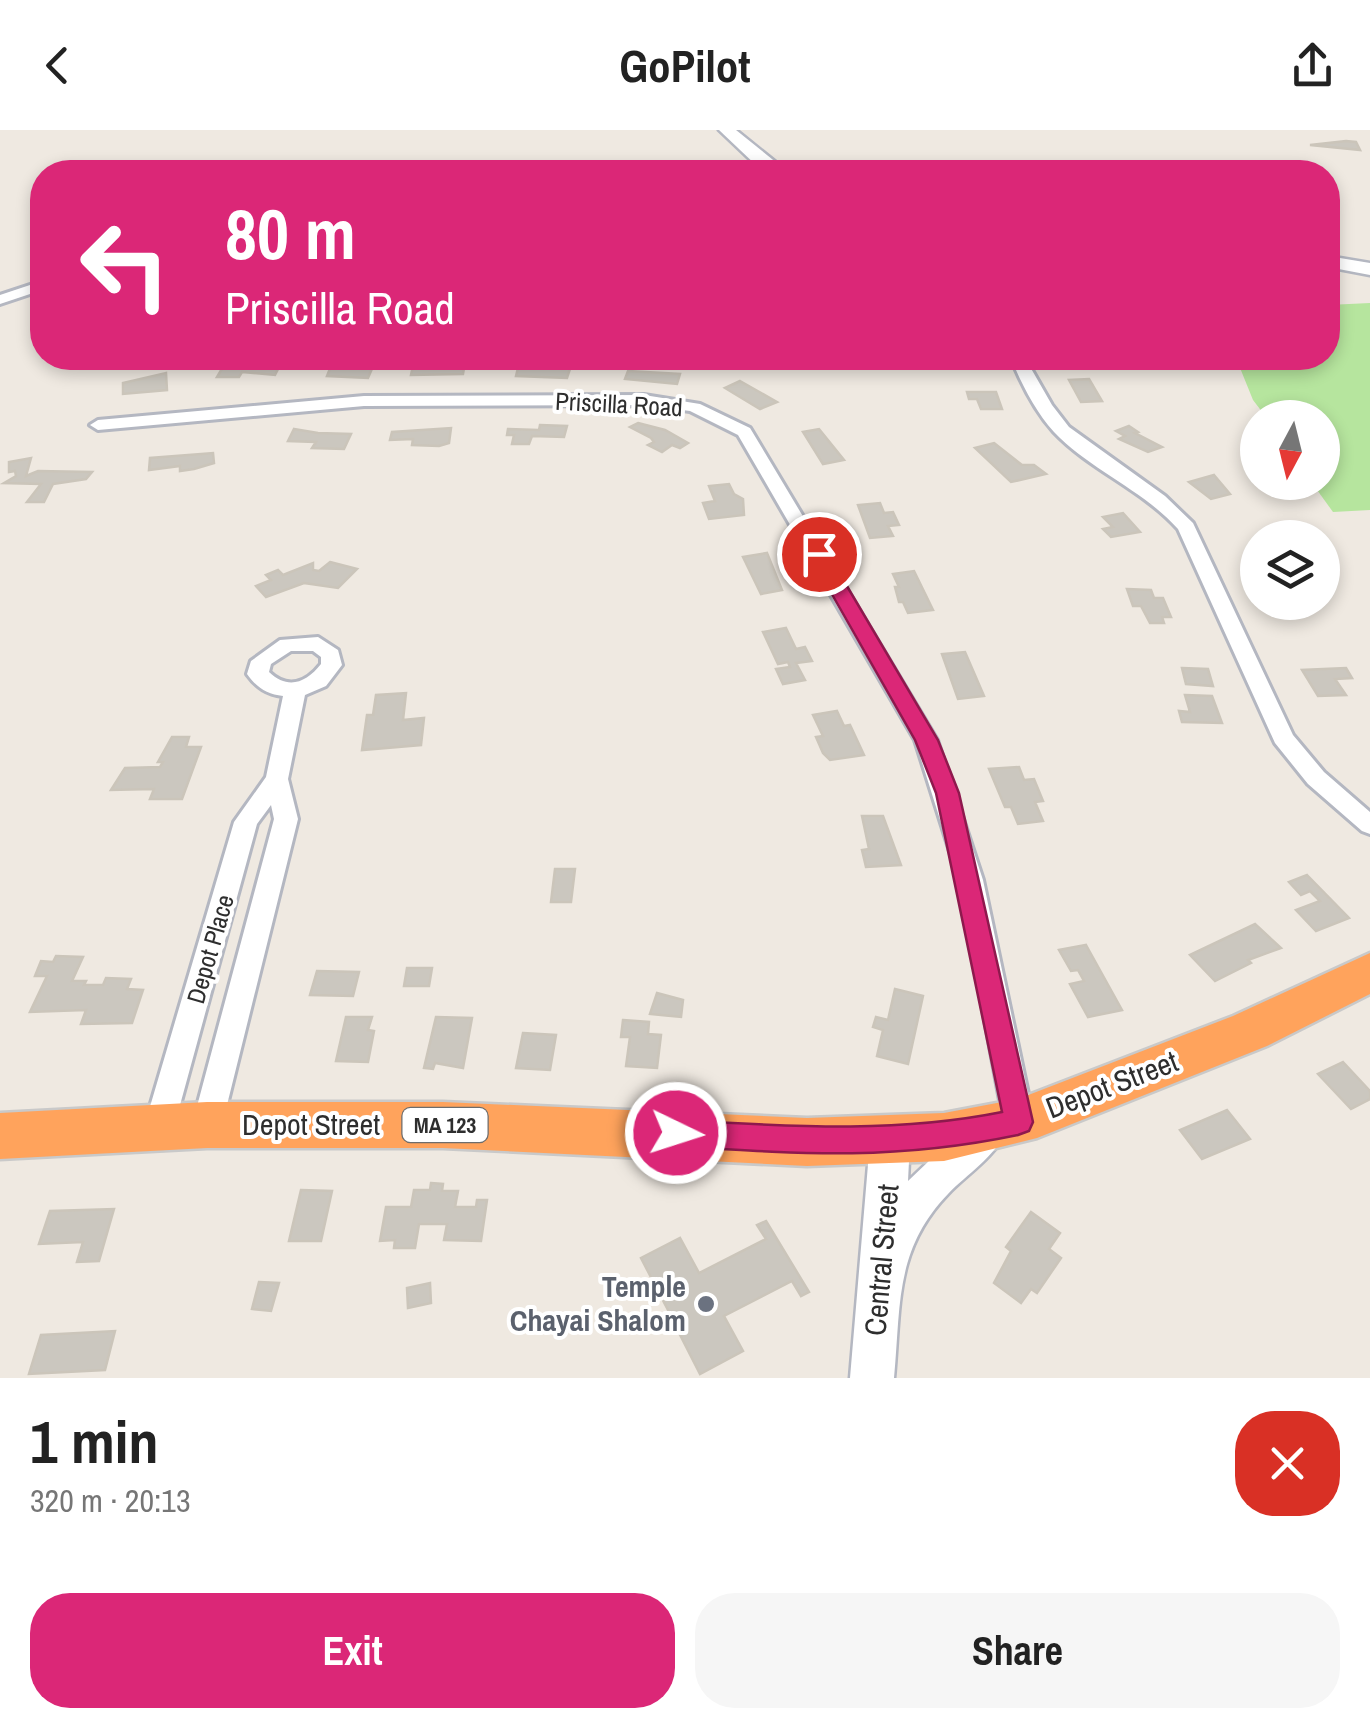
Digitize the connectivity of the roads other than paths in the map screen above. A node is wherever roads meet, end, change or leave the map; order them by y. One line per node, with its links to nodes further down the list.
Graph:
1 (727, 130): 2 (main road)
2 (763, 160)
3 (1340, 264): 4 (main road)
4 (1370, 269)
5 (30, 289): 6 (street)
6 (0, 300)
7 (1025, 370): 11 (street)
8 (98, 425): 13 (street, Priscilla Road)
9 (295, 692): 10 (street, Depot Place)
10 (277, 779): 14 (street, Depot Place); 14 (street, Depot Place)
11 (1370, 825)
12 (1370, 972): 13 (highway, Depot Street / MA 123)
13 (1004, 1125): 16 (highway, Depot Street / MA 123); 17 (main road)
14 (183, 1126): 15 (highway, Depot Street / MA 123); 16 (highway, Depot Street / MA 123)
15 (0, 1136)
16 (890, 1141): 17 (main road, Central Street)
17 (886, 1248): 18 (main road, Central Street)
18 (872, 1378)

